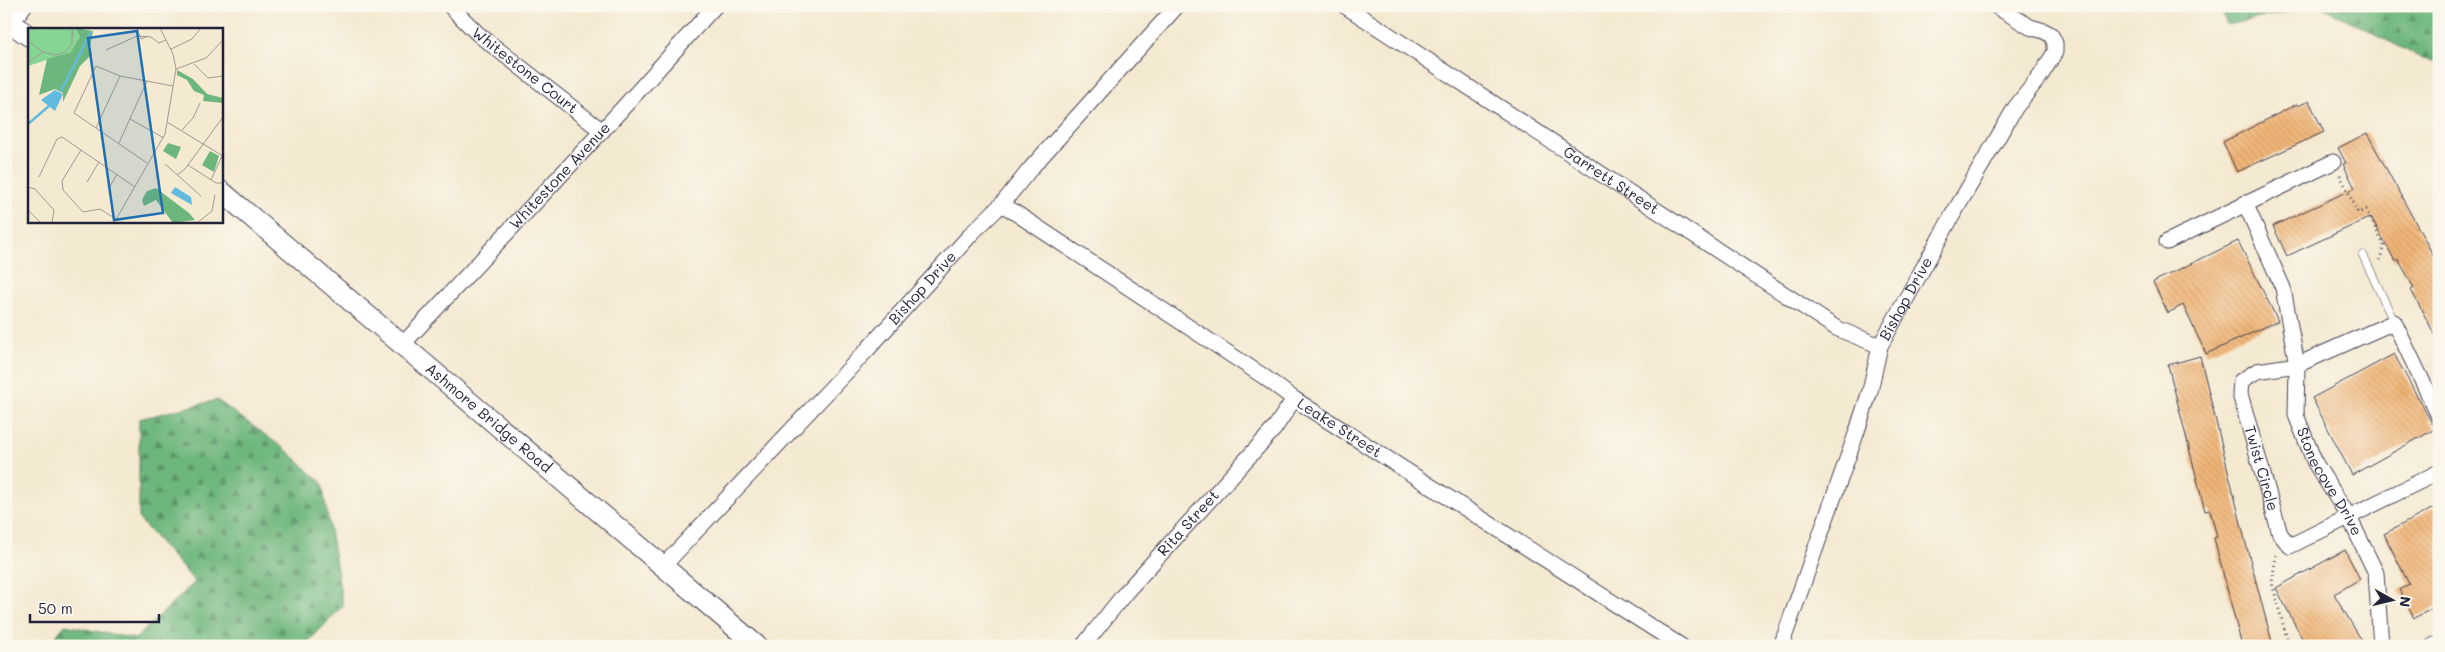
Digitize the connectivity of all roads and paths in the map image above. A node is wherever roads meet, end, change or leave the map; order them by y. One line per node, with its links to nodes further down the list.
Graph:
1 (24, 6): 7 (street)
2 (450, 6): 9 (street, Whitestone Court)
3 (715, 6): 9 (street, Whitestone Avenue)
4 (1177, 6): 13 (street, Bishop Drive)
5 (1345, 6): 19 (street, Garrett Street)
6 (1996, 6): 19 (street, Bishop Drive)
7 (9, 22): 8 (main road)
8 (28, 35)
9 (602, 131): 18 (street, Whitestone Avenue)
10 (2333, 162): 12 (street); 16 (path)
11 (222, 192): 18 (main road, Ashmore Bridge Road)
12 (2245, 203): 14 (street); 20 (street, Stonecove Drive)
13 (1002, 204): 21 (street, Leake Street); 26 (street, Bishop Drive)
14 (2168, 242)
15 (2363, 255): 16 (lane)
16 (2374, 280): 17 (lane)
17 (2394, 322): 20 (street); 22 (street)
18 (403, 344): 26 (main road, Ashmore Bridge Road)
19 (1880, 346): 31 (street, Bishop Drive)
20 (2296, 365): 24 (street, Stonecove Drive); 25 (street, Twist Circle)
21 (1294, 399): 29 (street, Rita Street); 30 (street, Leake Street)
22 (2439, 416)
23 (2439, 472): 24 (street)
24 (2349, 517): 25 (street); 33 (street, Stonecove Drive)
25 (2280, 534): 32 (path)
26 (664, 566): 28 (main road, Ashmore Bridge Road)
27 (2439, 643): 34 (street)
28 (757, 646)
29 (1083, 646)
30 (1681, 646)
31 (1781, 646)
32 (2289, 646)
33 (2381, 646)
34 (2433, 646)

